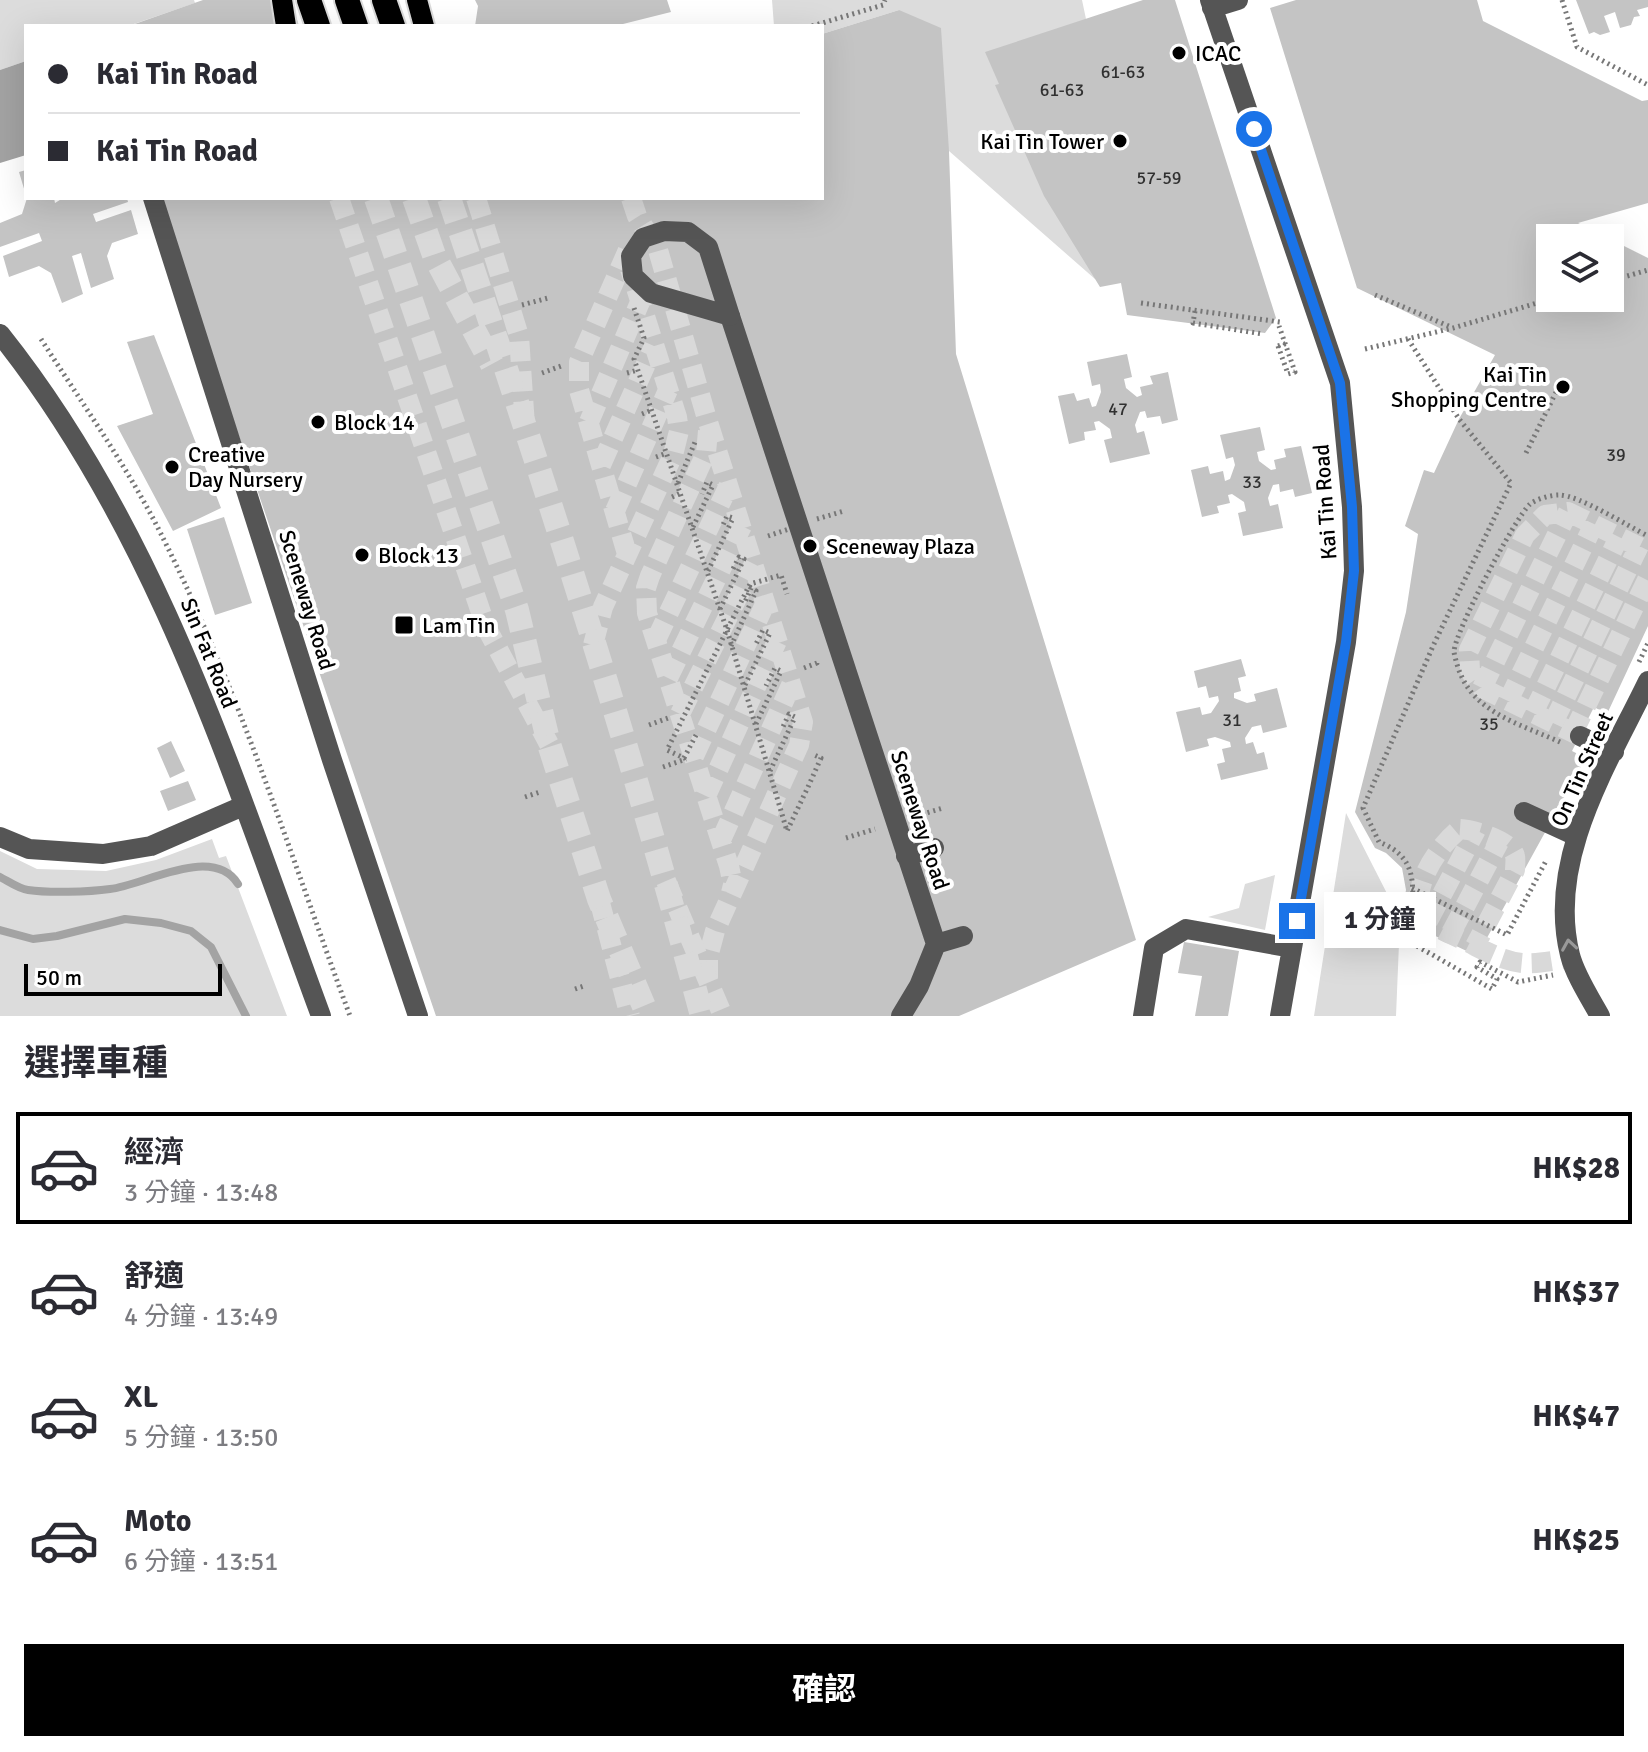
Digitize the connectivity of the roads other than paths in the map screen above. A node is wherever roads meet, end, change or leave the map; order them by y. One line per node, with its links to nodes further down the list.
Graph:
1 (282, 0): 8 (main road)
2 (309, 0): 9 (highway)
3 (347, 0): 10 (highway)
4 (384, 0): 11 (highway)
5 (417, 0): 12 (main road)
6 (1238, 0): 7 (street)
7 (1211, 4): 27 (street, Kai Tin Road)
8 (286, 24)
9 (317, 24)
10 (355, 24)
11 (392, 24)
12 (423, 24)
13 (154, 200): 29 (street, Sceneway Road)
14 (730, 316): 14 (street, Sceneway Road, bridge); 24 (street, Sceneway Road)
15 (0, 334): 19 (street, Sin Fat Road)
16 (1648, 681): 18 (street, On Tin Street)
17 (1572, 740): 18 (street)
18 (1614, 752): 21 (street, On Tin Street)
19 (243, 806): 22 (street); 28 (street, Sin Fat Road)
20 (1524, 812): 21 (street)
21 (1569, 833): 33 (street, On Tin Street, one-way to 21)
22 (0, 837)
23 (934, 848): 24 (street)
24 (906, 856): 26 (street, Sceneway Road)
25 (963, 936): 26 (street)
26 (936, 944): 30 (street)
27 (1292, 948): 31 (street); 32 (street, Kai Tin Road)
28 (321, 1016)
29 (418, 1016)
30 (901, 1016)
31 (1143, 1016)
32 (1280, 1016)
33 (1600, 1016)

